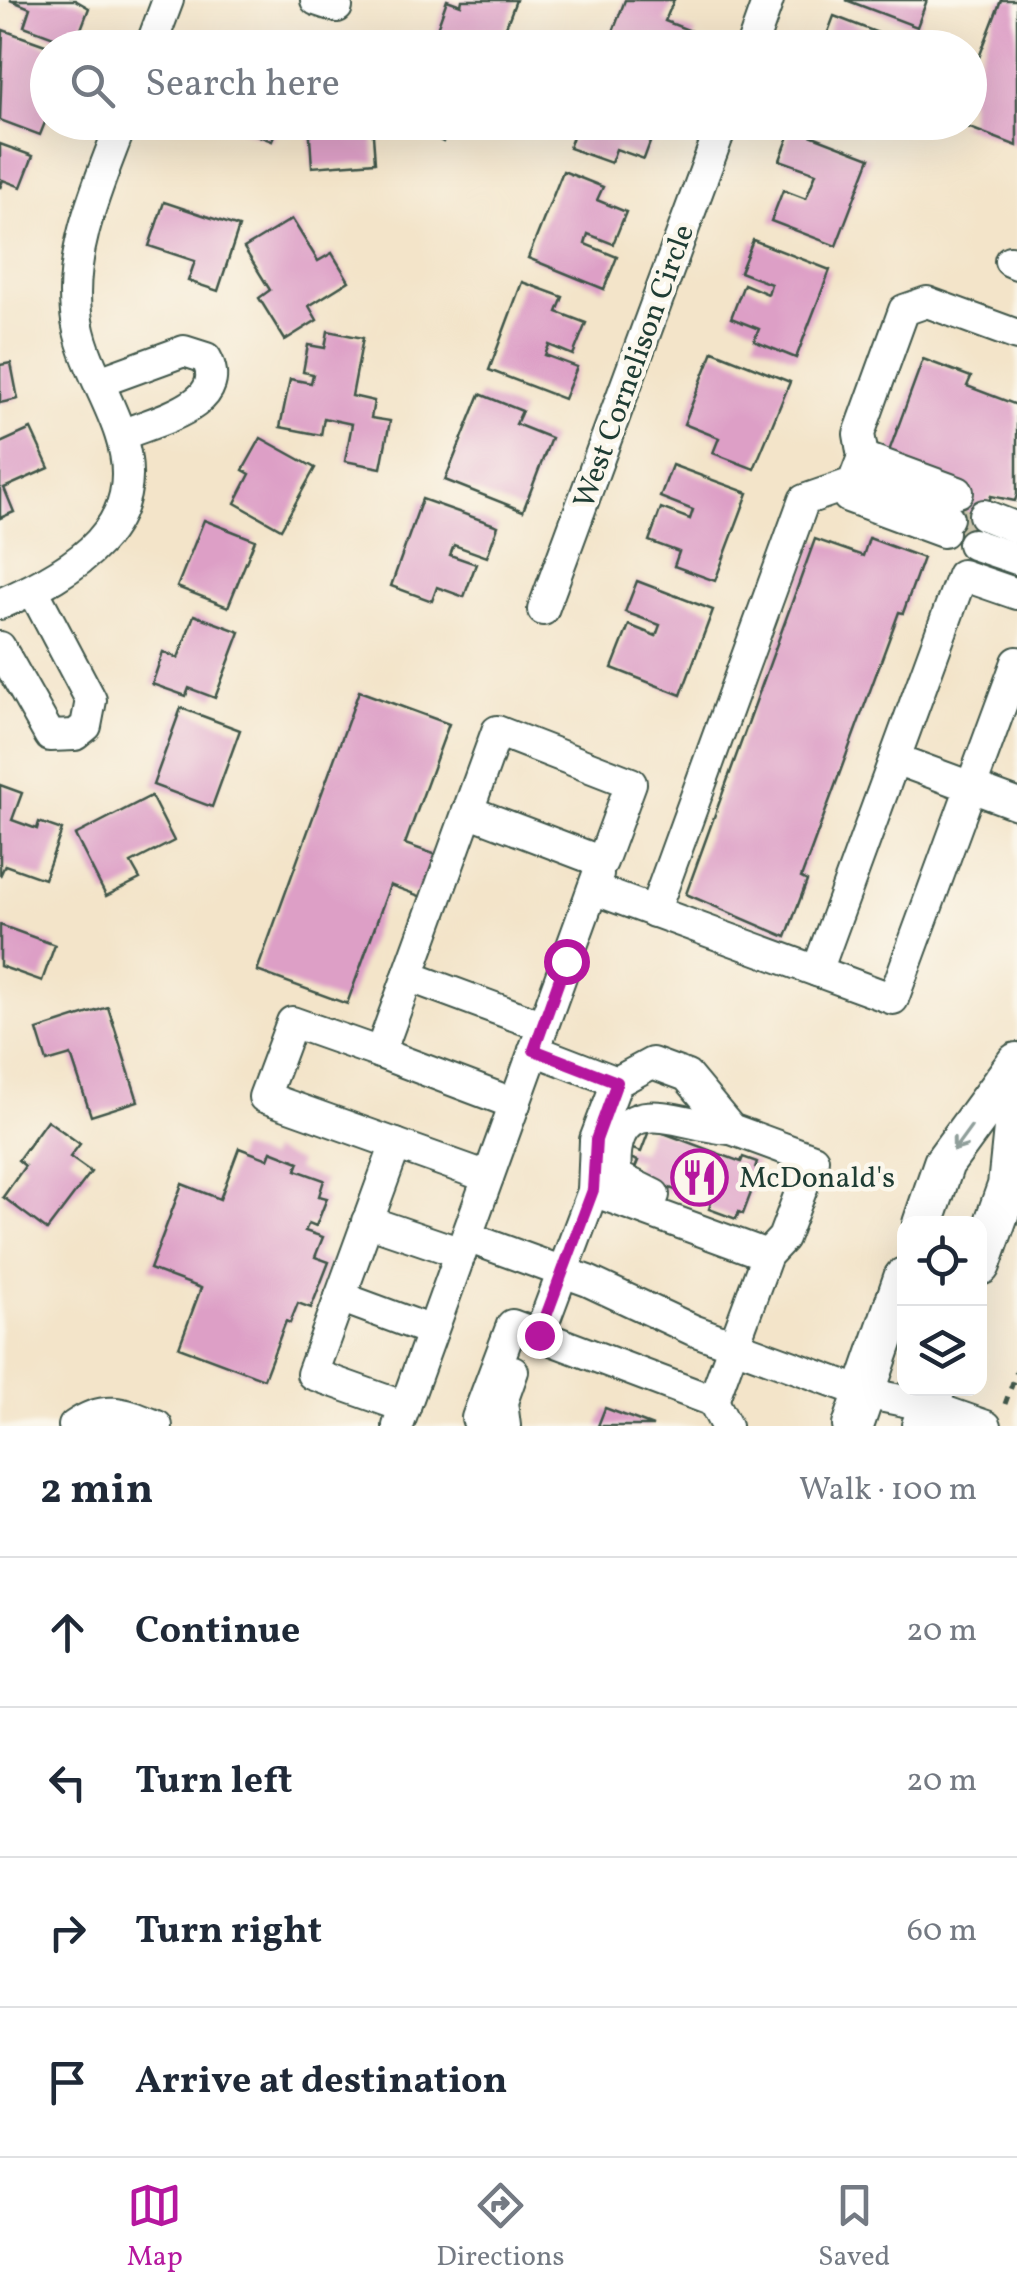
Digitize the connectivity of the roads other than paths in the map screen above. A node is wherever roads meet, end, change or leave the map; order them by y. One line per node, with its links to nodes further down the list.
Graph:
1 (168, 0): 3 (street)
2 (768, 0): 4 (street)
3 (157, 30)
4 (757, 30)
5 (116, 140): 8 (street)
6 (716, 140): 19 (street, West Cornelison Circle)
7 (1017, 335): 10 (street)
8 (99, 382): 9 (street); 9 (street)
9 (121, 435): 16 (street)
10 (858, 470): 10 (street); 27 (street)
11 (1017, 514): 12 (street)
12 (981, 523): 13 (street); 14 (street); 15 (street)
13 (1017, 528)
14 (1017, 544)
15 (1017, 559)
16 (33, 590): 18 (street); 20 (street)
17 (1017, 594): 22 (street)
18 (0, 604)
19 (543, 610)
20 (0, 646)
21 (1017, 662): 23 (street)
22 (895, 759): 23 (street); 28 (street)
23 (971, 787): 24 (street); 28 (street)
24 (1017, 804)
25 (468, 811): 26 (street); 26 (street); 29 (street)
26 (597, 876): 27 (street); 30 (street)
27 (654, 912): 28 (street)
28 (817, 971)
29 (408, 976): 30 (street); 31 (street)
30 (538, 1038): 33 (street); 35 (street)
31 (380, 1053): 35 (street); 37 (street)
32 (1017, 1063): 41 (main road, one-way to 41)
33 (617, 1082): 36 (street); 40 (street)
34 (1017, 1100): 38 (main road)
35 (515, 1104): 39 (street)
36 (732, 1129): 46 (street); 46 (street)
37 (396, 1144): 39 (street); 42 (street)
38 (1014, 1160): 43 (main road)
39 (488, 1177): 44 (street)
40 (593, 1190): 46 (street); 47 (street)
41 (926, 1216)
42 (368, 1222): 44 (street); 48 (street)
43 (1006, 1223): 45 (main road)
44 (463, 1245): 47 (street); 50 (street)
45 (987, 1254)
46 (767, 1256): 52 (street)
47 (563, 1272): 51 (street); 52 (street)
48 (340, 1298): 50 (street); 56 (street)
49 (897, 1299): 54 (main road)
50 (432, 1331): 56 (street)
51 (534, 1333): 55 (street); 60 (street); 61 (street)
52 (734, 1344): 54 (street); 55 (street)
53 (929, 1407): 54 (street); 57 (street)
54 (859, 1410)
55 (719, 1414)
56 (402, 1417)
57 (995, 1417)
58 (74, 1426): 59 (street)
59 (158, 1426)
60 (480, 1426)
61 (506, 1426)

